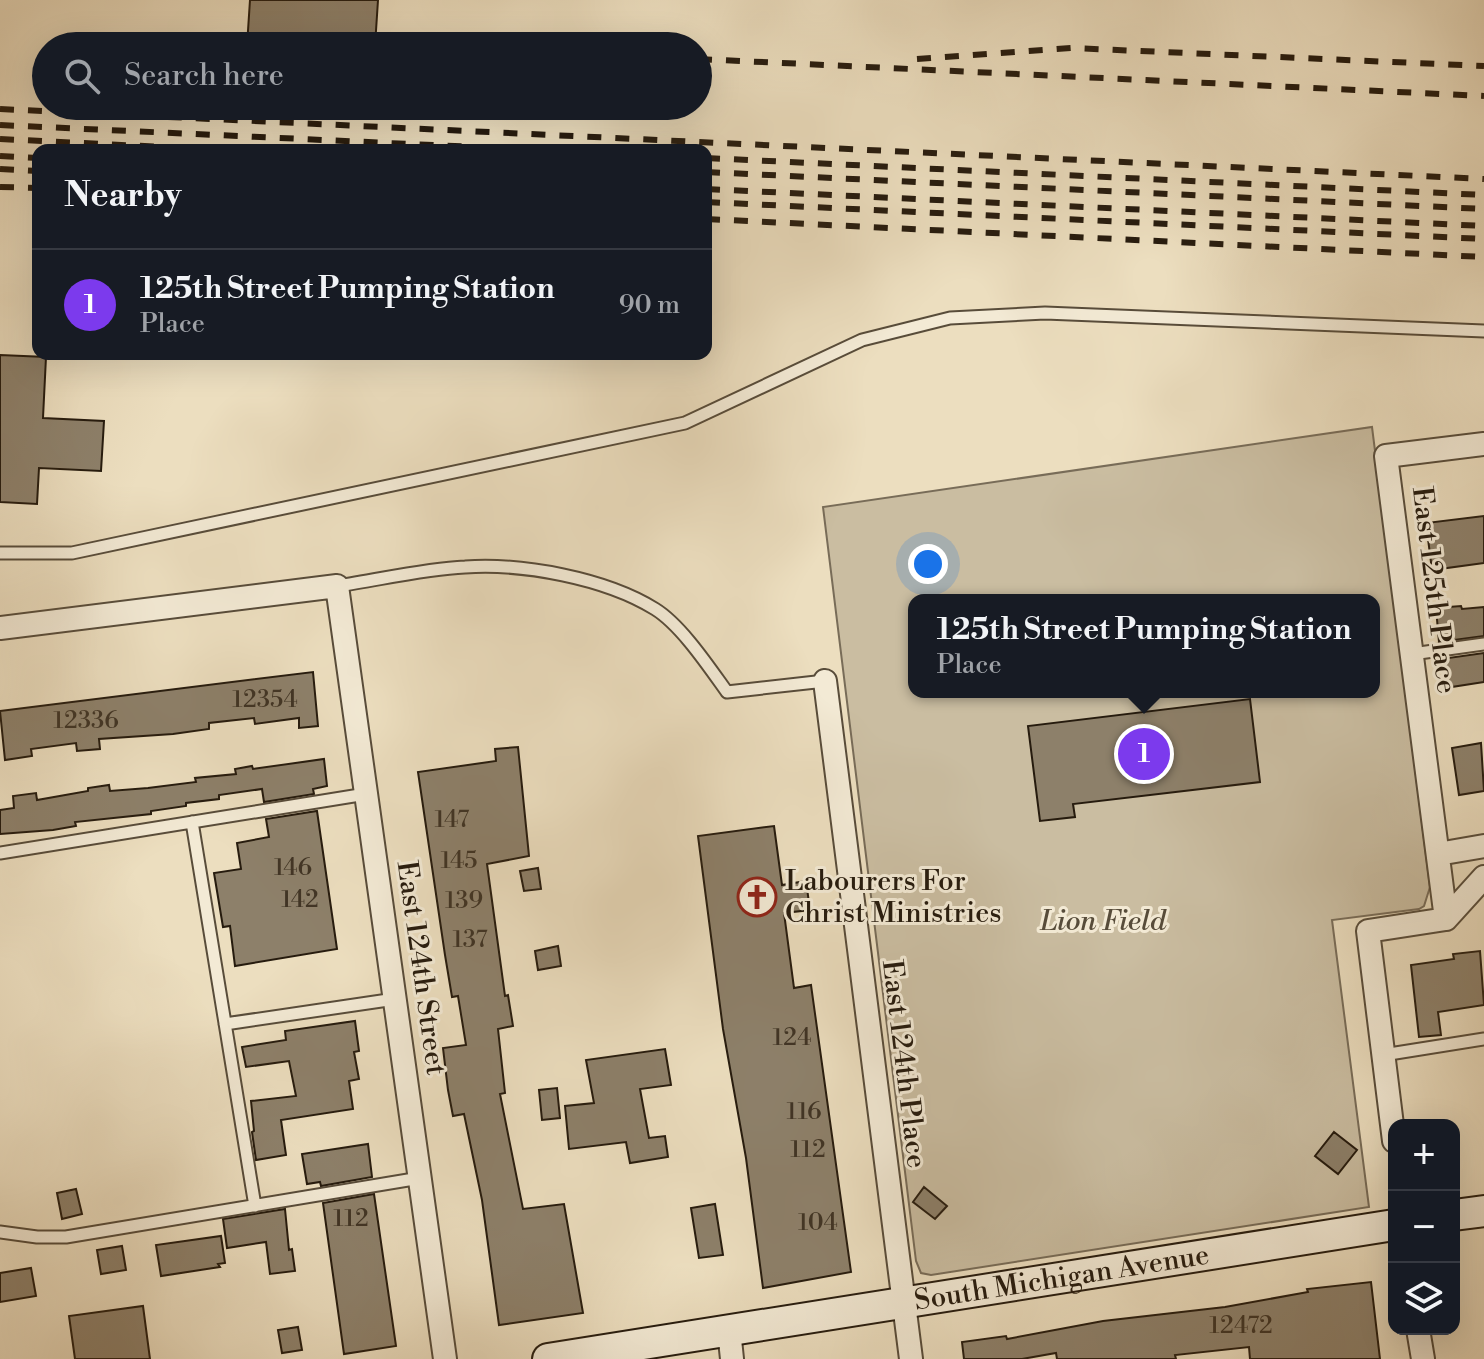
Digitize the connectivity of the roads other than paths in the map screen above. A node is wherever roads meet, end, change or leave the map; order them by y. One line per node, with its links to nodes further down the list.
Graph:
1 (1484, 331): 3 (lane)
2 (1484, 444): 7 (street, East 125th Place)
3 (0, 553)
4 (337, 586): 5 (street); 8 (lane); 9 (street, East 124th Street)
5 (0, 628)
6 (1484, 644): 7 (lane)
7 (1412, 654): 13 (street, East 125th Place)
8 (825, 681): 27 (street, East 124th Place)
9 (366, 794): 10 (lane); 16 (street, East 124th Street)
10 (192, 822): 12 (lane); 17 (lane)
11 (1484, 846): 13 (street)
12 (0, 853)
13 (1438, 854): 15 (street, East 125th Place)
14 (1484, 877): 15 (street)
15 (1446, 919): 19 (street)
16 (395, 999): 17 (lane); 21 (street, East 124th Street)
17 (225, 1024): 22 (lane)
18 (1484, 1039): 19 (lane)
19 (1383, 1055): 20 (street)
20 (1391, 1119)
21 (420, 1178): 22 (lane); 30 (street, East 124th Street)
22 (255, 1206): 26 (lane)
23 (1484, 1211): 24 (main road)
24 (1460, 1214)
25 (1388, 1226): 27 (main road, South Michigan Avenue)
26 (0, 1232)
27 (904, 1302): 29 (main road, South Michigan Avenue); 32 (street, East 124th Place)
28 (1419, 1335): 33 (street)
29 (730, 1344): 31 (main road, South Michigan Avenue)
30 (445, 1359)
31 (548, 1359)
32 (911, 1359)
33 (1423, 1359)

